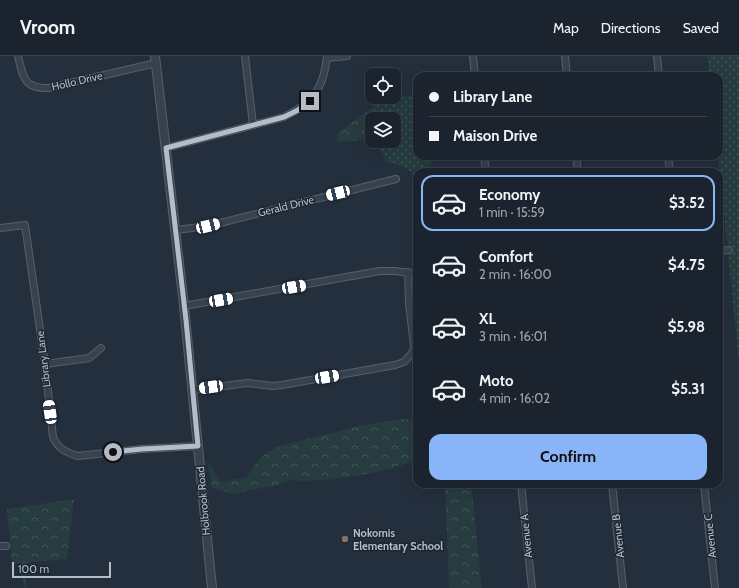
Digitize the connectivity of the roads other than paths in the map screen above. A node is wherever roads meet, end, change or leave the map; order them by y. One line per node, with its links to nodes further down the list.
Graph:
1 (18, 56): 8 (street, Hollo Drive)
2 (245, 56): 12 (street)
3 (347, 56): 7 (street)
4 (473, 56): 9 (street)
5 (565, 56): 10 (street)
6 (657, 56): 11 (street)
7 (327, 57): 12 (street)
8 (155, 60): 13 (street, Holbrook Road)
9 (475, 72)
10 (567, 72)
11 (659, 72)
12 (253, 124): 13 (street)
13 (166, 148): 16 (street, Holbrook Road)
14 (396, 179): 16 (street, Gerald Drive)
15 (0, 228): 25 (street, Library Lane)
16 (176, 230): 21 (street, Holbrook Road)
17 (729, 250): 18 (street)
18 (723, 251)
19 (408, 272): 20 (street); 21 (street); 22 (street)
20 (413, 273)
21 (184, 306): 26 (street, Holbrook Road)
22 (413, 337)
23 (101, 348): 25 (street)
24 (413, 352): 26 (street)
25 (45, 364): 27 (street, Library Lane)
26 (193, 390): 27 (street, Holbrook Road)
27 (198, 446): 31 (street, Holbrook Road)
28 (521, 488): 32 (street, Avenue A)
29 (612, 488): 33 (street, Avenue B)
30 (704, 488): 34 (street, Avenue C)
31 (212, 588)
32 (532, 588)
33 (623, 588)
34 (715, 588)

